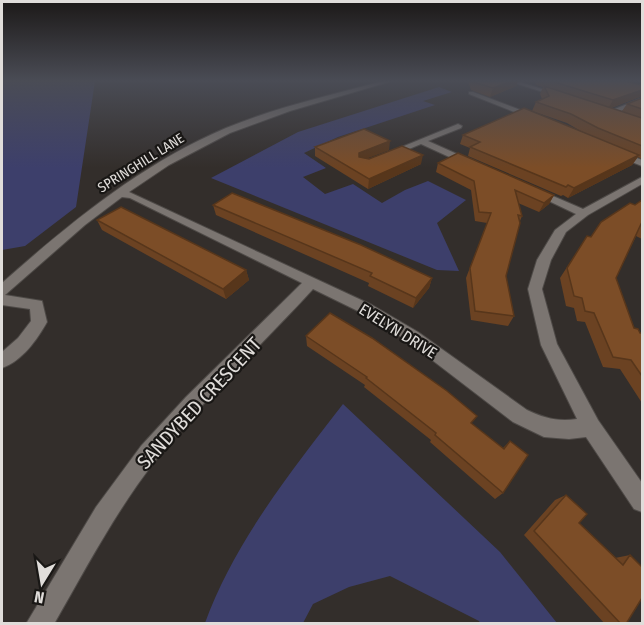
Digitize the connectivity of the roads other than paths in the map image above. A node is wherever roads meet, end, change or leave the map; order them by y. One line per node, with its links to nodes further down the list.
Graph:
1 (280, 110): 16 (street, SPRINGHILL LANE)
2 (510, 110): 7 (street)
3 (603, 110): 5 (street)
4 (616, 110): 5 (street)
5 (609, 113): 6 (street)
6 (620, 117)
7 (544, 120)
8 (458, 126): 9 (street)
9 (421, 141): 11 (street); 13 (street)
10 (610, 151): 12 (street)
11 (373, 161)
12 (642, 163)
13 (484, 169)
14 (642, 180): 17 (street)
15 (525, 187): 17 (street)
16 (119, 193): 18 (street, EVELYN DRIVE); 19 (street, SPRINGHILL LANE)
17 (584, 213): 22 (street)
18 (311, 282): 22 (street, EVELYN DRIVE); 24 (street, SANDYBED CRESCENT)
19 (2, 291)
20 (2, 300): 21 (street)
21 (2, 361)
22 (591, 427): 23 (street)
23 (642, 501)
24 (39, 624)

